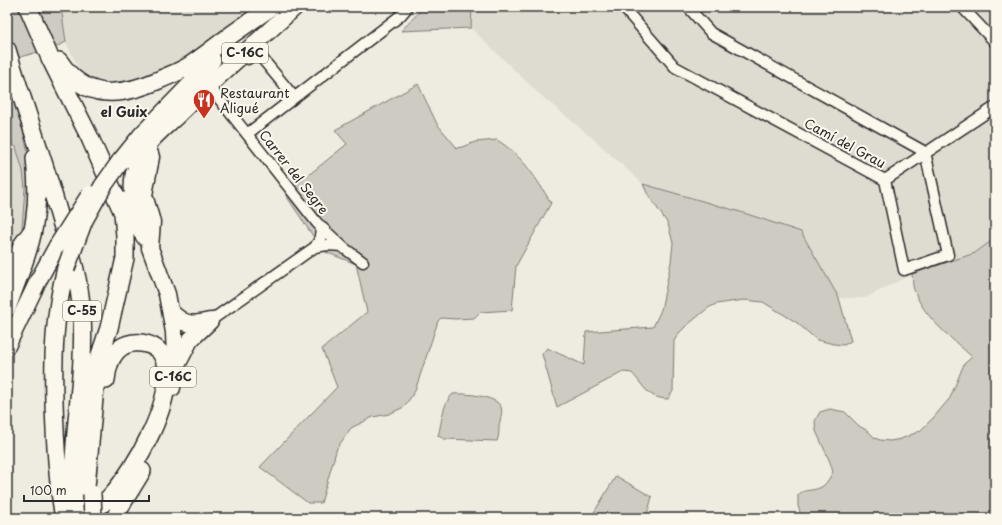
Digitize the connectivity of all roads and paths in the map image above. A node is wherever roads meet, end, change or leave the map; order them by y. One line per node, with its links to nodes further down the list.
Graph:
1 (28, 7): 18 (highway, C-55)
2 (32, 7): 3 (highway)
3 (271, 7): 11 (main road, C-16C)
4 (295, 7): 25 (main road, C-16C)
5 (404, 7): 13 (street)
6 (623, 7): 21 (street, Camí del Grau)
7 (688, 7): 19 (street)
8 (962, 7): 9 (street)
9 (995, 42)
10 (7, 50): 16 (highway, C-55)
11 (212, 60): 20 (highway)
12 (213, 91): 13 (street); 15 (street); 17 (street, Carrer del Segre)
13 (294, 98): 17 (street)
14 (995, 107): 19 (street)
15 (186, 118)
16 (30, 126): 22 (highway); 37 (highway, C-55)
17 (247, 134): 23 (street, Carrer del Segre)
18 (90, 138): 25 (highway); 37 (highway, C-55)
19 (925, 152): 21 (street); 21 (street, Camí del Grau)
20 (118, 159): 34 (main road, bridge); 37 (highway, bridge)
21 (885, 180)
22 (35, 218): 24 (street); 31 (highway)
23 (321, 226): 26 (street); 27 (street, Carrer del Segre)
24 (20, 242): 28 (street); 30 (street)
25 (147, 243): 32 (main road, C-16C)
26 (342, 246): 27 (street); 29 (street)
27 (315, 247): 33 (street)
28 (7, 248)
29 (362, 262)
30 (7, 269)
31 (7, 308)
32 (171, 312): 33 (main road); 35 (main road, C-16C)
33 (210, 321): 35 (main road)
34 (7, 346)
35 (173, 373): 36 (main road, C-16C)
36 (158, 432): 39 (main road, C-16C); 40 (highway)
37 (76, 506): 38 (highway, C-55); 38 (highway); 39 (highway, bridge)
38 (85, 518)
39 (92, 518)
40 (116, 518)

